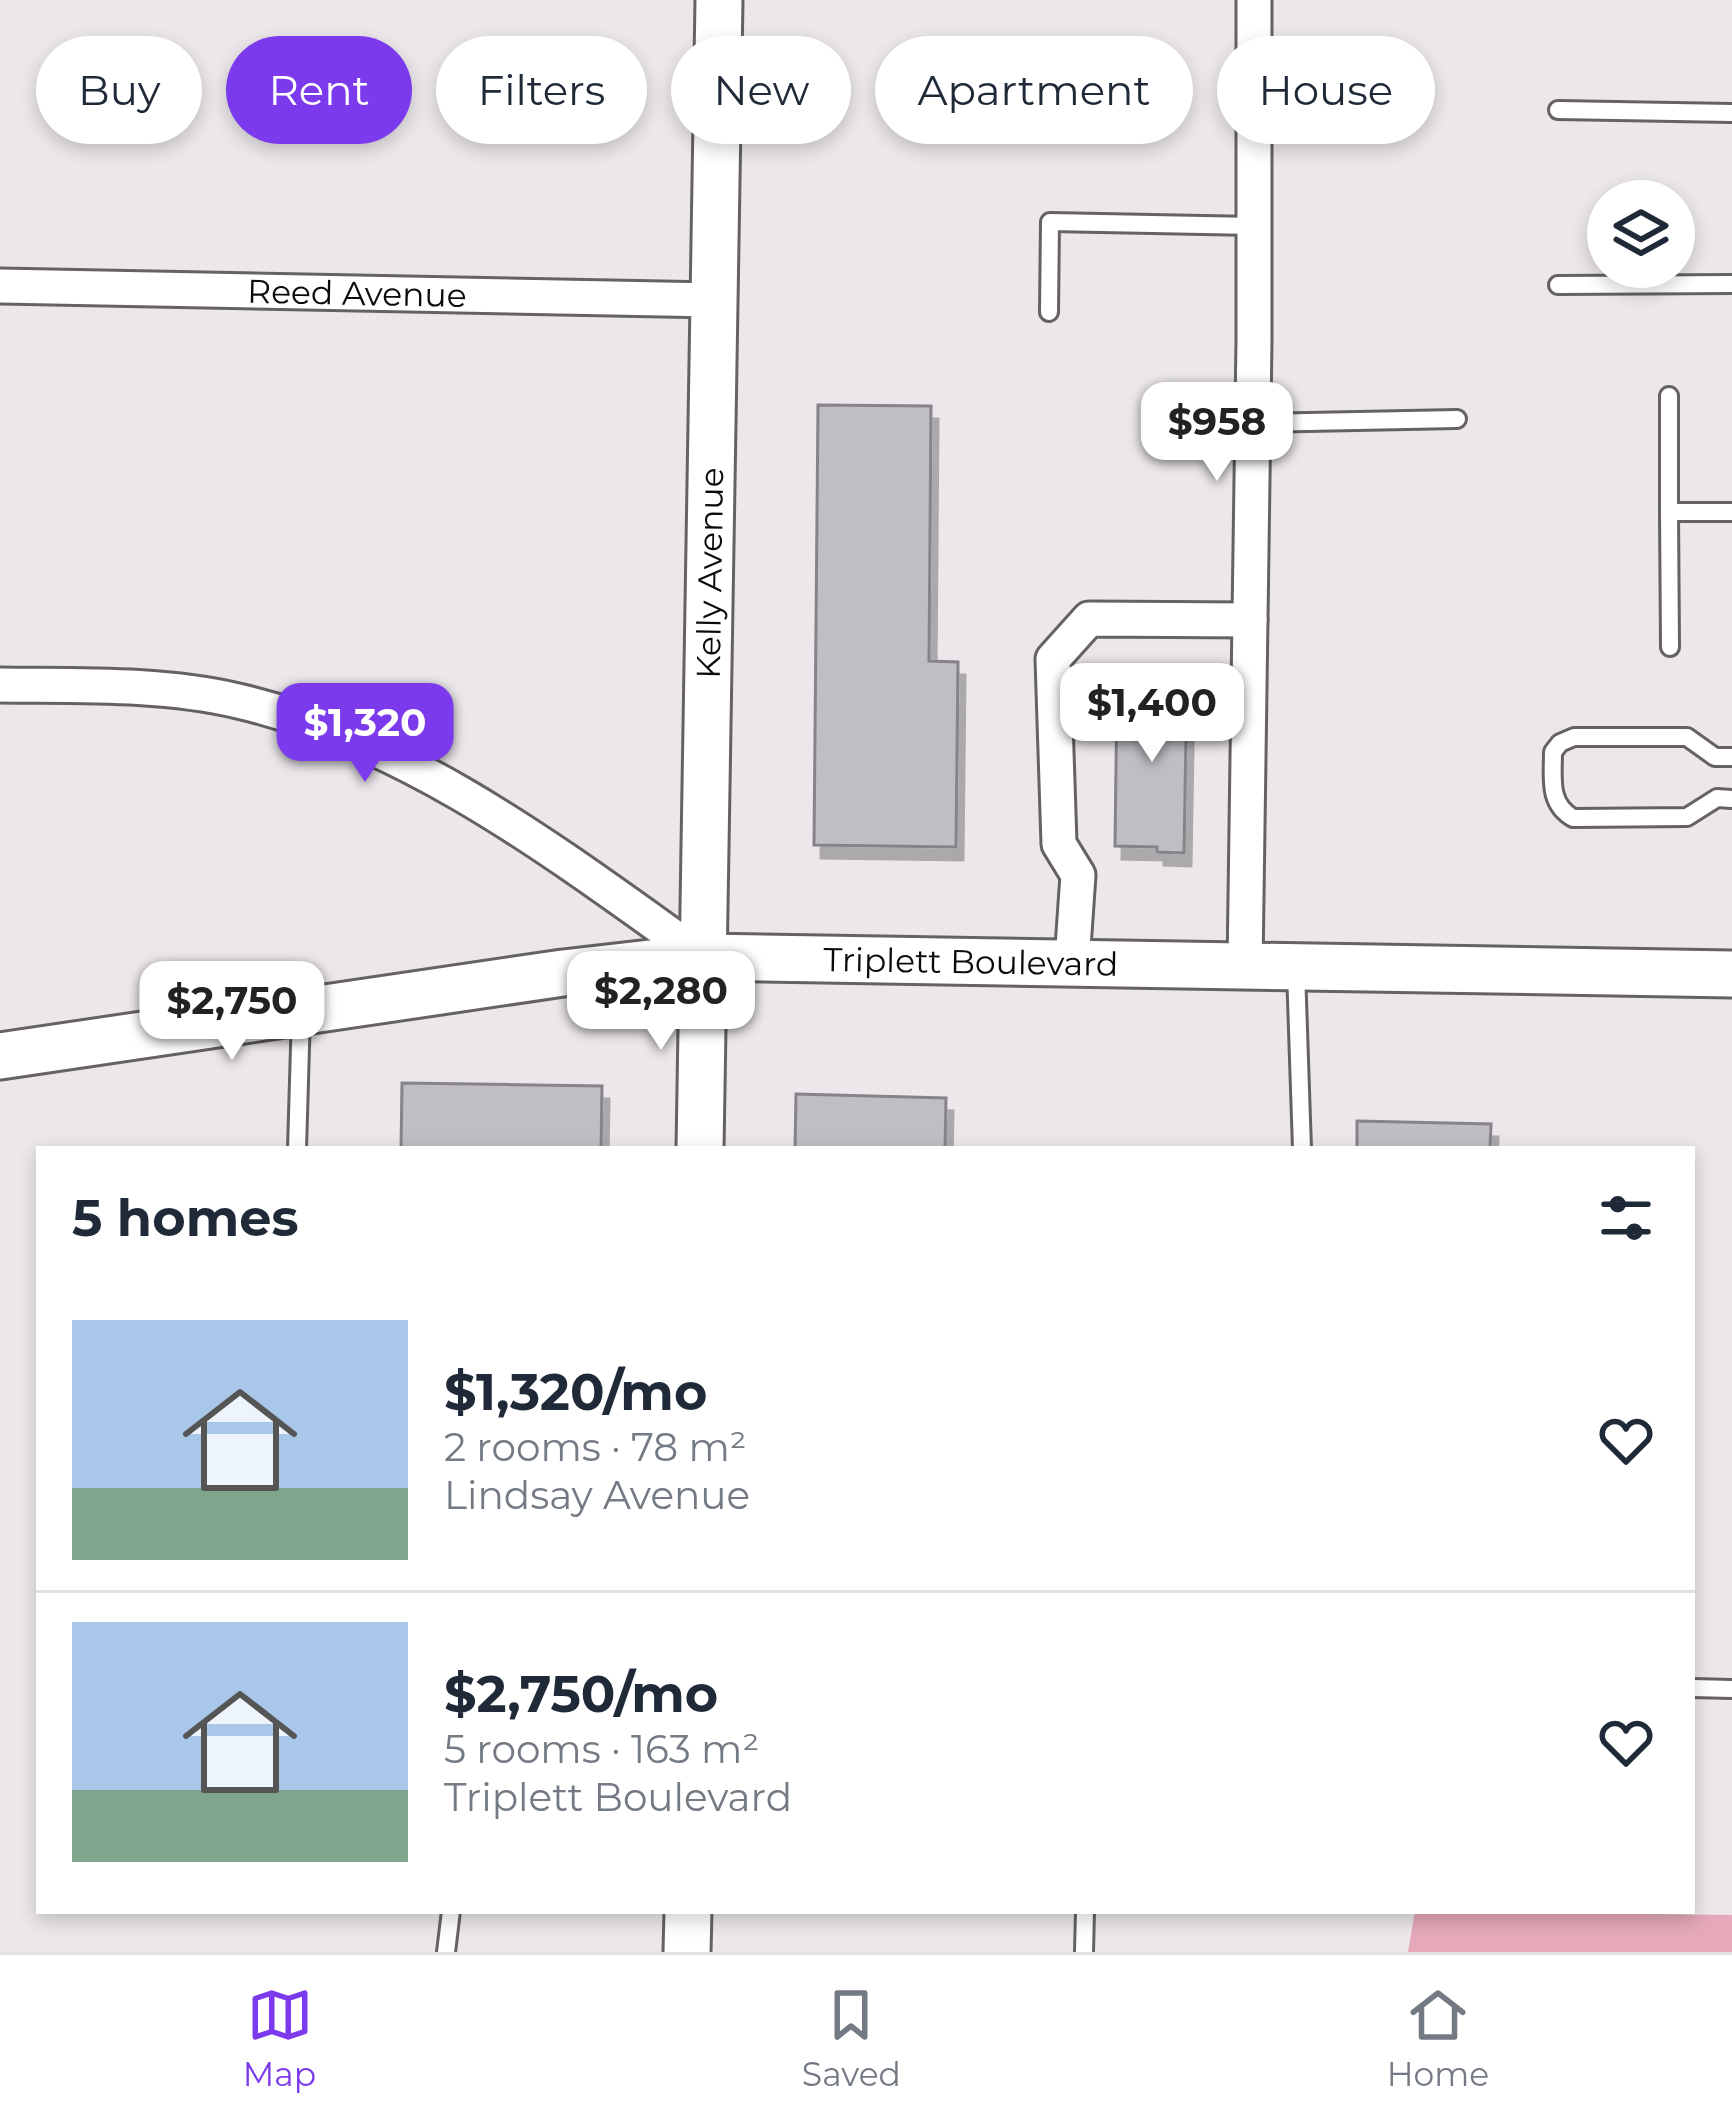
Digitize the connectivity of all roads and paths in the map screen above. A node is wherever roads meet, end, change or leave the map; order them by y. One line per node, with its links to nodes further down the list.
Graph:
1 (719, 0): 9 (main road, Kelly Avenue)
2 (1254, 0): 5 (street)
3 (1558, 110): 4 (lane)
4 (1732, 113)
5 (1254, 226): 10 (lane); 13 (street)
6 (1732, 284): 7 (lane)
7 (1558, 285)
8 (0, 286): 9 (street, Reed Avenue)
9 (714, 300): 21 (main road, Kelly Avenue)
10 (1049, 312)
11 (1669, 396): 14 (lane)
12 (1457, 419): 13 (lane)
13 (1253, 424): 16 (street)
14 (1669, 512): 15 (lane); 17 (lane)
15 (1732, 512)
16 (1250, 620): 22 (street); 23 (street)
17 (1670, 647)
18 (0, 685): 21 (street)
19 (1732, 757): 20 (lane)
20 (1732, 799)
21 (702, 957): 22 (main road, Triplett Boulevard); 26 (main road, Triplett Boulevard); 29 (main road, Kelly Avenue)
22 (1072, 962): 23 (main road, Triplett Boulevard)
23 (1246, 967): 24 (main road, Triplett Boulevard)
24 (1296, 969): 25 (main road, Triplett Boulevard); 30 (lane)
25 (1732, 974)
26 (302, 1012): 27 (main road, Triplett Boulevard); 28 (lane)
27 (0, 1056)
28 (297, 1146)
29 (700, 1146)
30 (1302, 1146)
31 (1695, 1688): 32 (lane)
32 (1732, 1689)
33 (452, 1914): 36 (lane)
34 (688, 1914): 37 (main road)
35 (1085, 1914): 38 (lane)
36 (446, 1952)
37 (687, 1952)
38 (1084, 1952)

